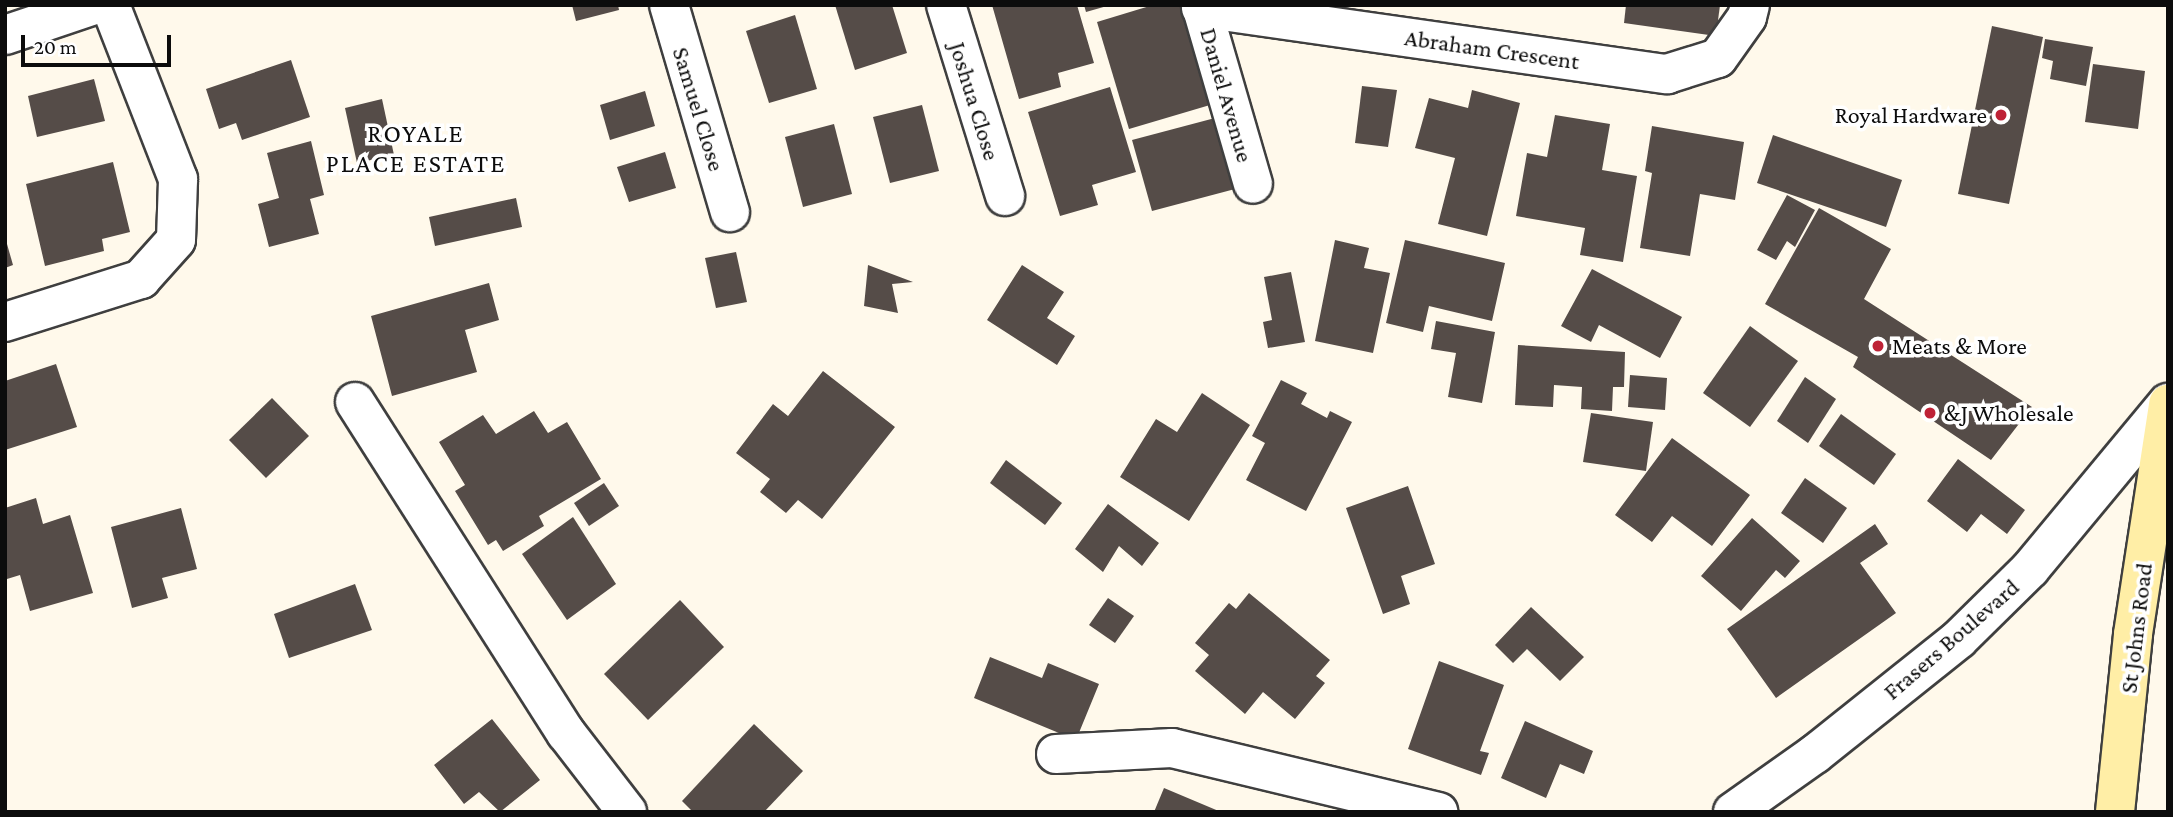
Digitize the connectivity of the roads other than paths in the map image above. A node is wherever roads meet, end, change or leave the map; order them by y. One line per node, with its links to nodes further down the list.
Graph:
1 (94, 5): 7 (street)
2 (110, 5): 11 (street)
3 (669, 5): 10 (street, Samuel Close)
4 (946, 5): 9 (street, Joshua Close)
5 (1750, 5): 6 (street, Abraham Crescent)
6 (1201, 7): 8 (street, Daniel Avenue)
7 (5, 35)
8 (1253, 184)
9 (1005, 196)
10 (730, 212)
11 (5, 322)
12 (355, 402): 15 (street)
13 (2168, 404): 17 (street, Frasers Boulevard); 18 (main road, St Johns Road)
14 (1056, 754): 16 (street)
15 (627, 812)
16 (1438, 812)
17 (1733, 812)
18 (2115, 812)

